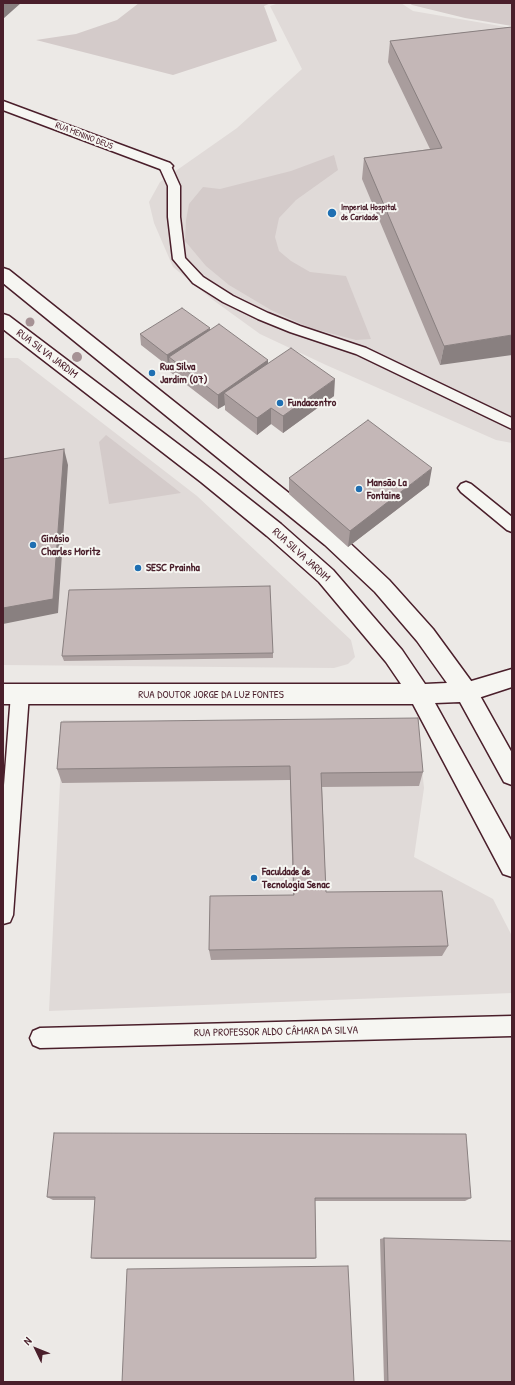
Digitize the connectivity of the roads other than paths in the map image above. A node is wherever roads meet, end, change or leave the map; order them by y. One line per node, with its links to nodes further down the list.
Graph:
1 (3, 105): 2 (main road, RUA MENINO DEUS)
2 (165, 166): 5 (lane)
3 (3, 274): 9 (main road)
4 (3, 320): 11 (main road, RUA SILVA JARDIM)
5 (512, 424)
6 (466, 488): 7 (lane)
7 (512, 526)
8 (512, 678): 9 (main road, RUA DOUTOR JORGE DA LUZ FONTES)
9 (466, 692): 11 (main road, RUA DOUTOR JORGE DA LUZ FONTES); 12 (main road)
10 (12, 694): 11 (main road, RUA DOUTOR JORGE DA LUZ FONTES); 14 (lane)
11 (419, 694): 13 (main road, RUA SILVA JARDIM)
12 (512, 775)
13 (512, 866)
14 (3, 915)
15 (512, 1026): 16 (lane, RUA PROFESSOR ALDO CÂMARA DA SILVA)
16 (40, 1038)

